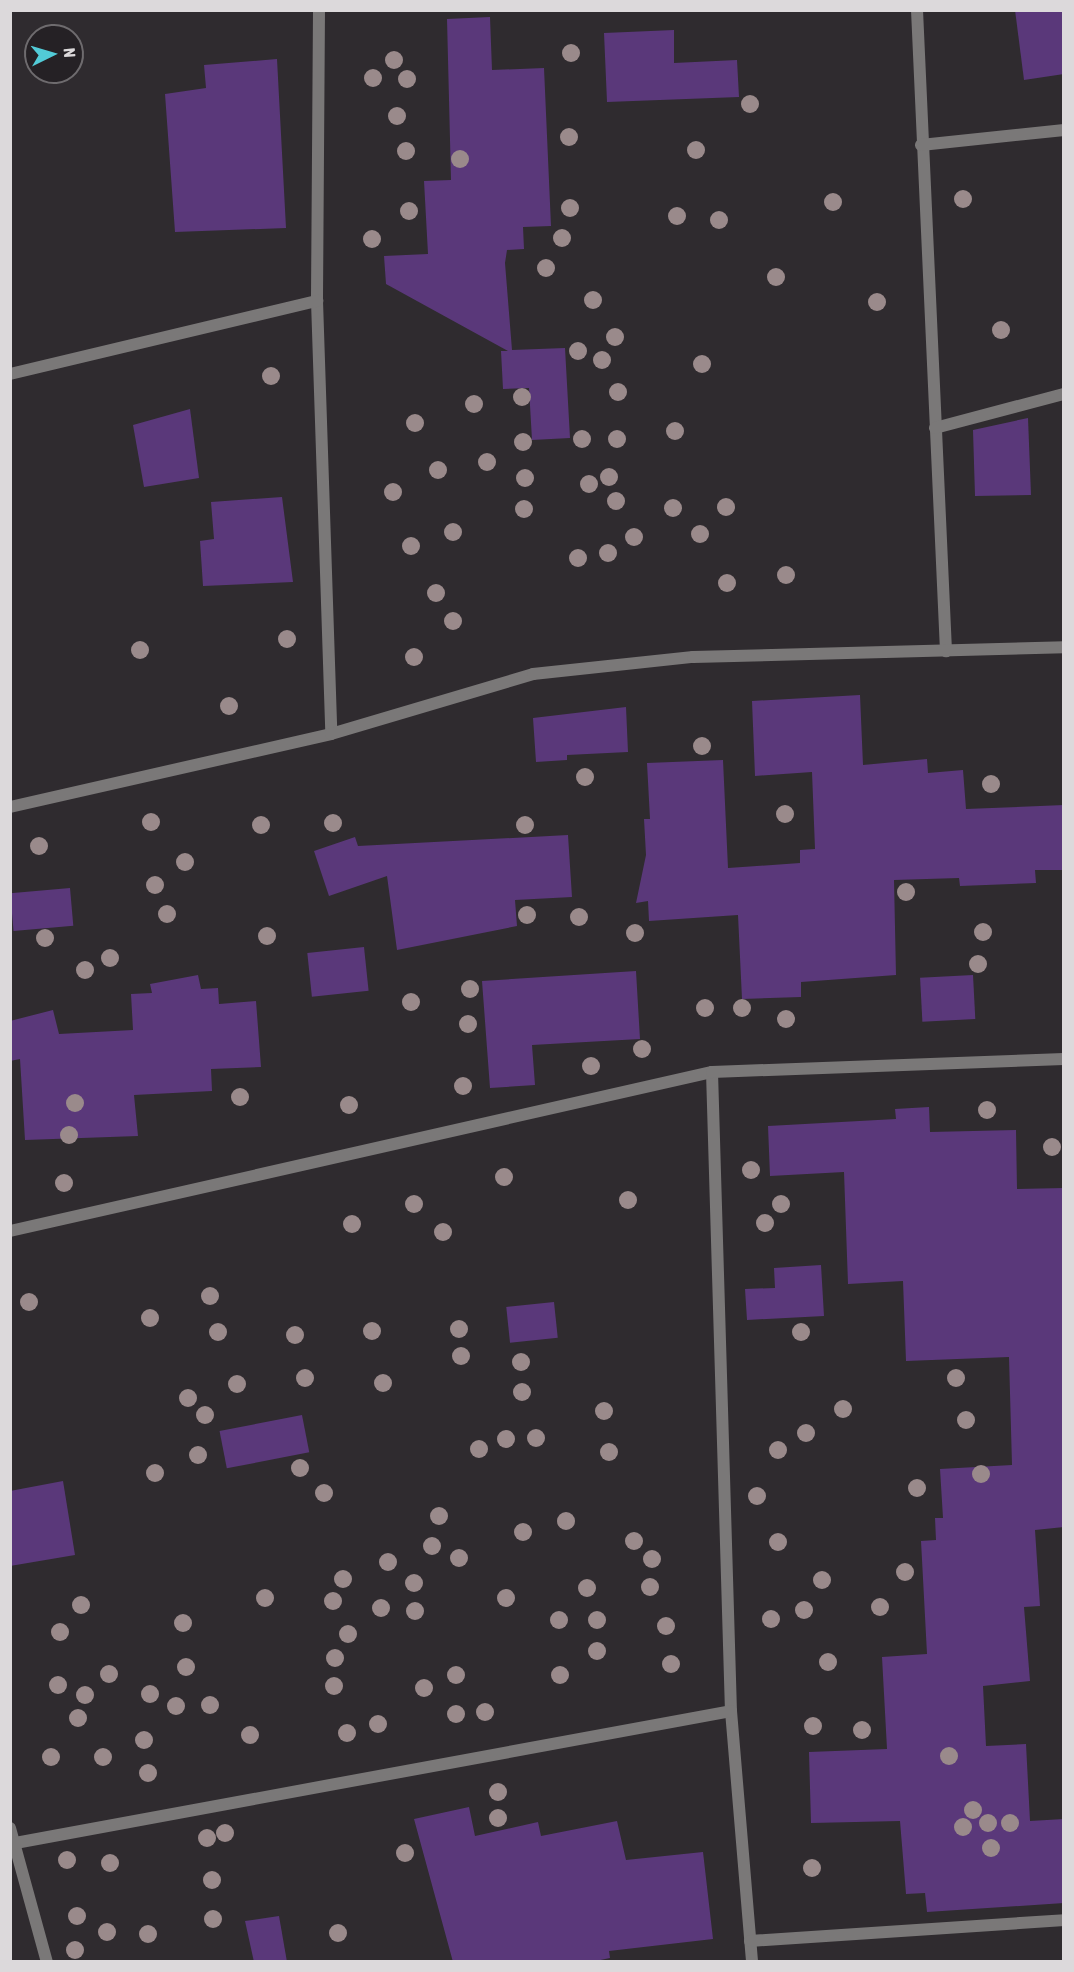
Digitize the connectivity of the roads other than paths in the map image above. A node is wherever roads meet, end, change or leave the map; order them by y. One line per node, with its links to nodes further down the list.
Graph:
1 (319, 10): 5 (street)
2 (917, 10): 4 (street)
3 (1064, 130): 4 (street)
4 (921, 145): 8 (street)
5 (317, 301): 6 (street); 11 (street)
6 (10, 374)
7 (1064, 394): 8 (street)
8 (935, 428): 10 (street)
9 (1064, 647): 10 (street)
10 (946, 651): 11 (street)
11 (331, 734): 12 (street)
12 (10, 807)
13 (1064, 1059): 14 (street)
14 (712, 1072): 15 (street); 16 (street)
15 (10, 1231)
16 (731, 1711): 18 (street); 20 (street)
17 (10, 1828): 18 (street)
18 (12, 1843): 21 (street)
19 (1064, 1920): 20 (street)
20 (750, 1941): 22 (street)
21 (48, 1962)
22 (752, 1962)

